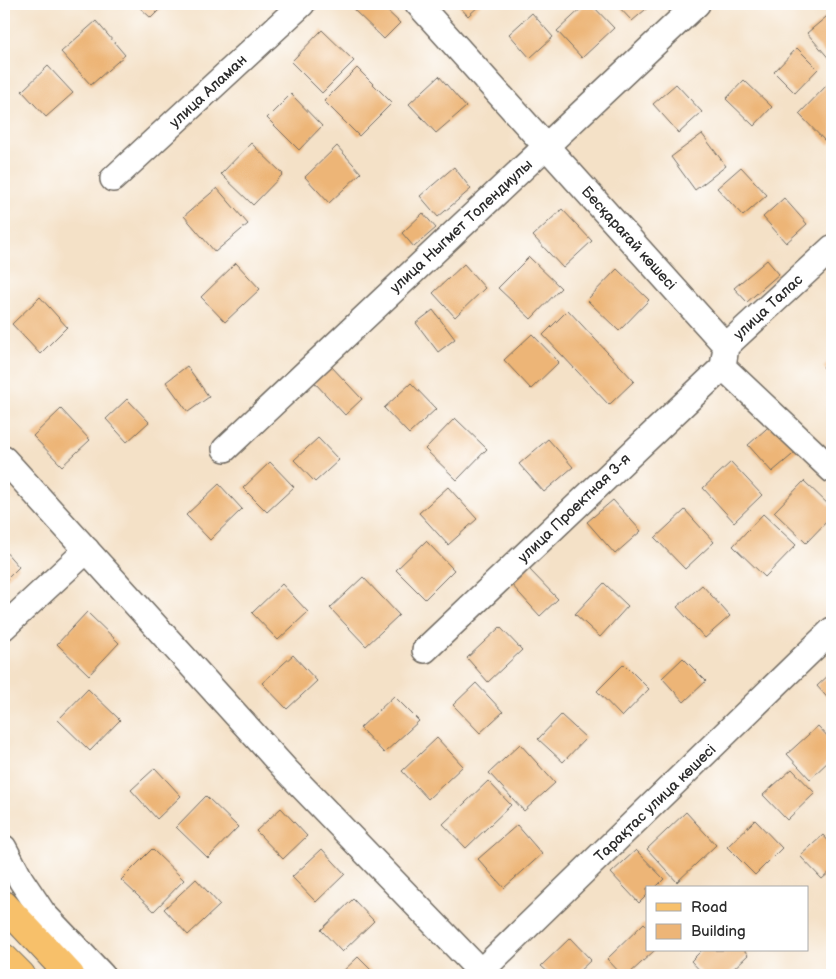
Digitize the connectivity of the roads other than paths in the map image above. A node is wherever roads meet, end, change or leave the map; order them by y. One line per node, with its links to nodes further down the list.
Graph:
1 (302, 4): 5 (street, улица Аламан)
2 (418, 4): 4 (street, Бесқарағай көшесі)
3 (697, 4): 4 (street, улица Ныгмет Толендиулы)
4 (546, 146): 7 (street, Бесқарағай көшесі); 8 (street, улица Ныгмет Толендиулы)
5 (113, 179)
6 (832, 248): 7 (street, улица Талас)
7 (725, 356): 10 (street, Бесқарағай көшесі); 14 (street, улица Проектная 3-я)
8 (225, 449)
9 (4, 459): 11 (street)
10 (832, 470)
11 (87, 550): 12 (street); 18 (street)
12 (4, 627)
13 (832, 630): 18 (street, Тарақтас улица көшесі)
14 (425, 650)
15 (4, 848): 21 (street)
16 (4, 905): 20 (main road)
17 (4, 958): 19 (main road)
18 (479, 974)
19 (21, 975)
20 (70, 975)
21 (102, 975)

